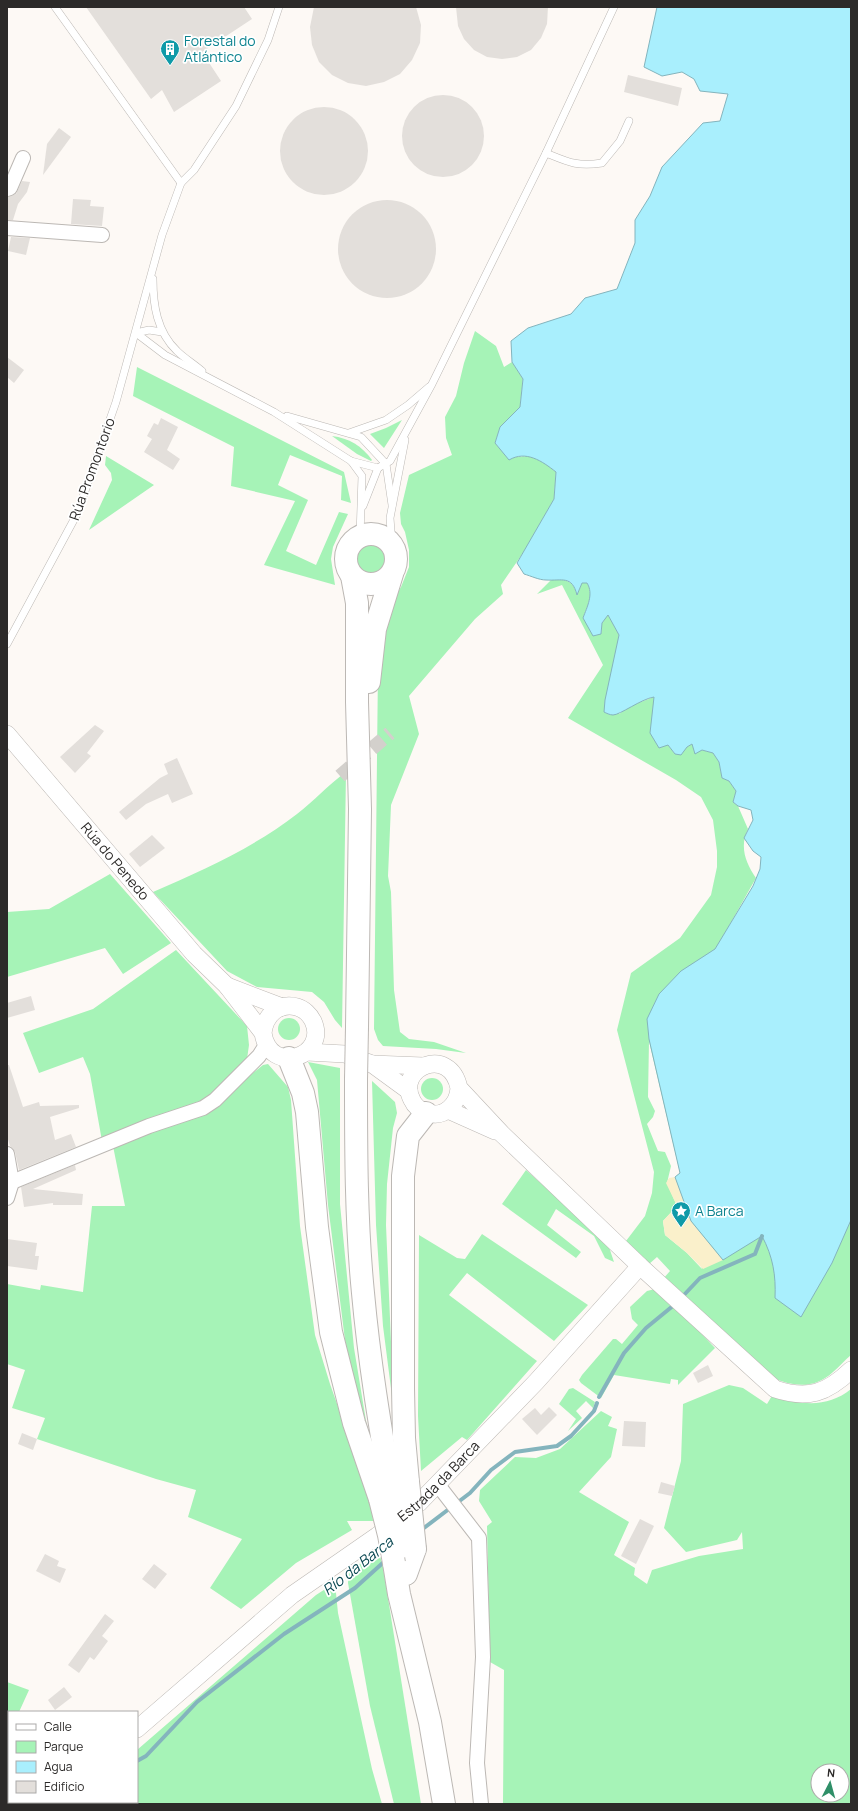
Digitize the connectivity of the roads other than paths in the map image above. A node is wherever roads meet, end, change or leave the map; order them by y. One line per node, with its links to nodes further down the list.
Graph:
1 (55, 7): 7 (lane)
2 (280, 7): 7 (lane)
3 (614, 7): 5 (lane)
4 (628, 121): 5 (lane)
5 (546, 154): 15 (lane)
6 (23, 158): 8 (street)
7 (181, 183): 11 (lane, Rúa Promontorio)
8 (7, 189)
9 (7, 228): 10 (street)
10 (102, 235)
11 (152, 270): 12 (lane); 13 (lane, Rúa Promontorio)
12 (162, 332): 13 (lane); 14 (lane)
13 (136, 333): 14 (lane); 28 (lane, Rúa Promontorio)
14 (216, 382): 16 (lane)
15 (432, 384): 17 (lane); 18 (lane)
16 (274, 412): 17 (lane); 19 (lane)
17 (349, 433): 20 (lane)
18 (406, 433): 20 (lane); 22 (lane)
19 (351, 461): 21 (lane); 23 (lane)
20 (386, 464): 21 (lane); 22 (lane)
21 (378, 468): 23 (lane)
22 (392, 505): 25 (lane)
23 (362, 509): 24 (lane)
24 (360, 536): 25 (main road); 27 (main road)
25 (392, 544): 26 (main road)
26 (392, 574): 27 (main road); 30 (main road)
27 (352, 576): 30 (main road)
28 (7, 644)
29 (7, 734): 31 (street, Rúa do Penedo)
30 (360, 809): 50 (main road, bridge)
31 (227, 986): 32 (street, Rúa do Penedo); 34 (street, Rúa do Penedo)
32 (282, 1007): 33 (street); 34 (street)
33 (316, 1028): 35 (street); 36 (street)
34 (265, 1039): 36 (street); 45 (street)
35 (345, 1054): 36 (street); 37 (street)
36 (298, 1055): 50 (main road)
37 (372, 1064): 38 (street); 40 (street)
38 (423, 1066): 39 (street); 40 (street)
39 (459, 1088): 41 (street); 43 (street)
40 (409, 1091): 42 (street)
41 (448, 1110): 42 (street); 43 (street)
42 (426, 1113): 50 (main road)
43 (502, 1134): 47 (street)
44 (7, 1154): 45 (street)
45 (12, 1182): 46 (street)
46 (7, 1198)
47 (640, 1266): 48 (street); 49 (street, Estrada da Barca)
48 (851, 1370)
49 (438, 1485): 52 (street, Estrada da Barca); 54 (street)
50 (393, 1491): 51 (main road, bridge); 51 (main road, bridge)
51 (405, 1561): 53 (main road)
52 (138, 1729)
53 (444, 1804)
54 (481, 1804)

